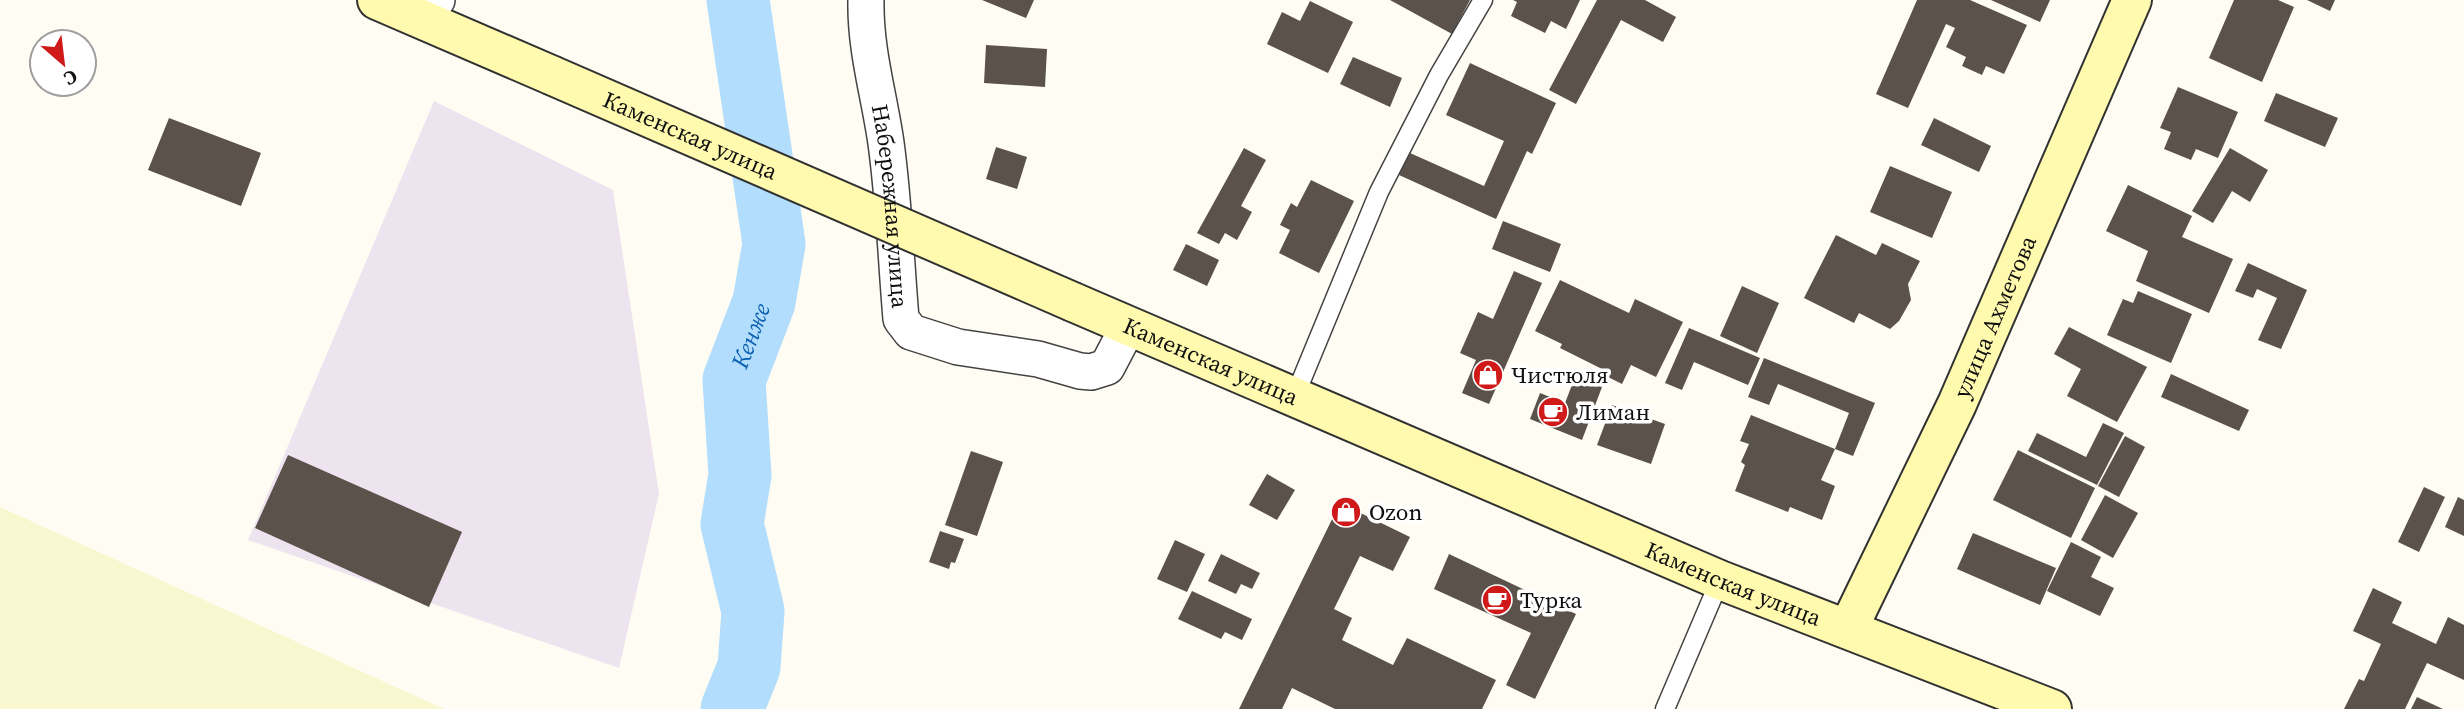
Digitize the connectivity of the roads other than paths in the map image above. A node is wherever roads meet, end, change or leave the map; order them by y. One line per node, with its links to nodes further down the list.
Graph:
1 (377, 0): 5 (street, Каменская улица)
2 (866, 0): 6 (street, Набережная улица)
3 (1483, 0): 7 (lane)
4 (2132, 0): 9 (street, улица Ахметова)
5 (428, 9): 6 (street, Каменская улица, bridge)
6 (1129, 325): 7 (street, Каменская улица)
7 (1294, 398): 8 (street, Каменская улица)
8 (1720, 580): 9 (street, Каменская улица); 10 (lane)
9 (1848, 629): 11 (street, Каменская улица)
10 (1665, 709)
11 (2052, 709)

